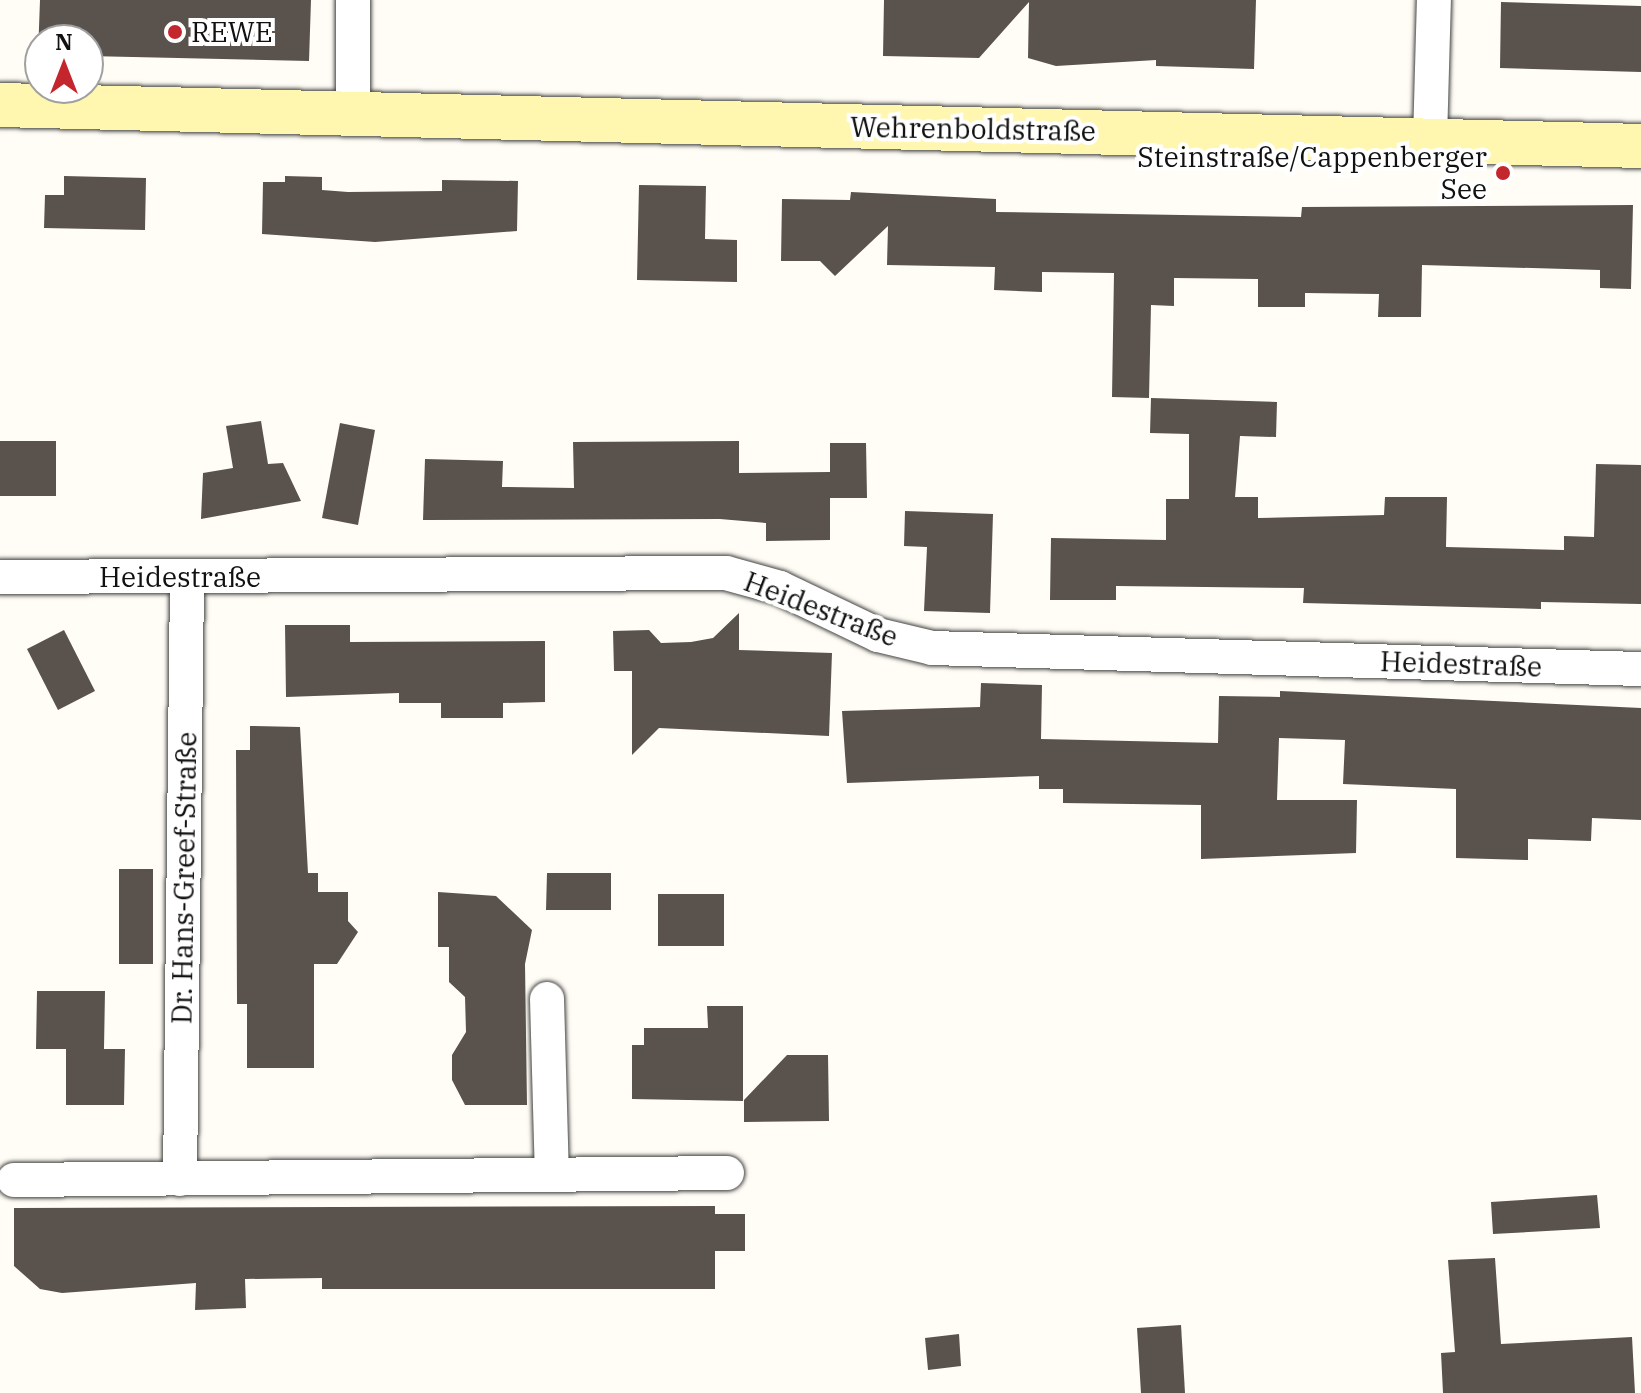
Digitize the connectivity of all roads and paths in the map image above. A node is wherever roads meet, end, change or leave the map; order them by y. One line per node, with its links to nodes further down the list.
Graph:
1 (353, 0): 4 (street)
2 (1434, 0): 5 (street)
3 (0, 105): 4 (street, Wehrenboldstraße)
4 (353, 114): 5 (street, Wehrenboldstraße)
5 (1430, 140): 6 (street, Wehrenboldstraße)
6 (1641, 146)
7 (0, 577): 8 (street, Heidestraße)
8 (187, 577): 9 (street, Heidestraße); 13 (street, Dr. Hans-Greef-Straße)
9 (1641, 669)
10 (547, 999): 12 (street)
11 (727, 1173): 12 (street)
12 (552, 1174): 13 (street)
13 (180, 1179): 14 (street)
14 (14, 1180)

